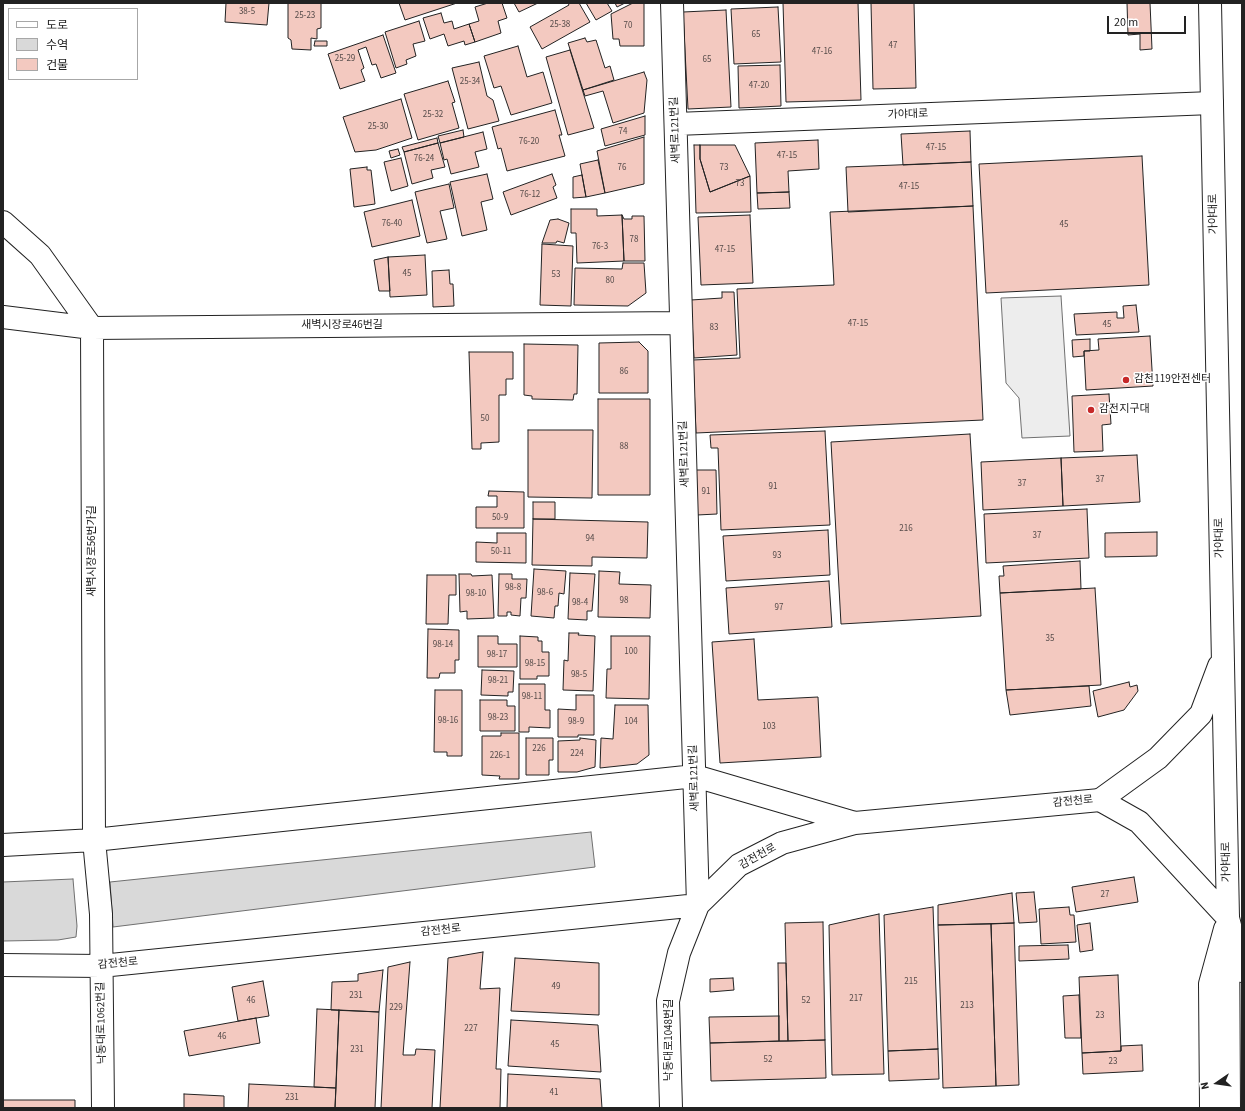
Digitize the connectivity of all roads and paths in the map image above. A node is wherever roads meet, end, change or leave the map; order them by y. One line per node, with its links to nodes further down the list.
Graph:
1 (672, 3): 4 (main road, 새벽로121번길)
2 (1210, 3): 3 (main road, 가야대로)
3 (1212, 103): 4 (main road, 가야대로); 9 (main road, 가야대로)
4 (676, 124): 7 (main road, 새벽로121번길)
5 (3, 222): 8 (main road)
6 (3, 317): 8 (main road, 새벽시장로46번길)
7 (681, 323): 8 (main road, 새벽시장로46번길); 10 (main road, 새벽로121번길)
8 (92, 328): 13 (main road, 새벽시장로56번가길)
9 (1223, 655): 11 (main road); 17 (main road, 가야대로)
10 (694, 776): 12 (main road, 감전천로); 13 (main road, 감전천로); 15 (main road, 새벽로121번길)
11 (1100, 800): 12 (main road, 감전천로); 17 (main road)
12 (855, 823): 15 (main road, 감전천로)
13 (94, 840): 14 (main road, 감전천로); 16 (main road, 새벽시장로56번가길)
14 (3, 844)
15 (698, 905): 19 (main road, 감전천로); 22 (main road, 낙동대로1048번길)
16 (101, 914): 19 (main road, 낙동대로1062번길)
17 (1228, 918): 20 (main road, 가야대로); 23 (main road); 24 (main road)
18 (3, 965): 19 (main road, 감전천로)
19 (101, 966): 21 (main road, 낙동대로1062번길)
20 (1242, 972)
21 (103, 1108)
22 (671, 1108)
23 (1211, 1108)
24 (1229, 1108)

